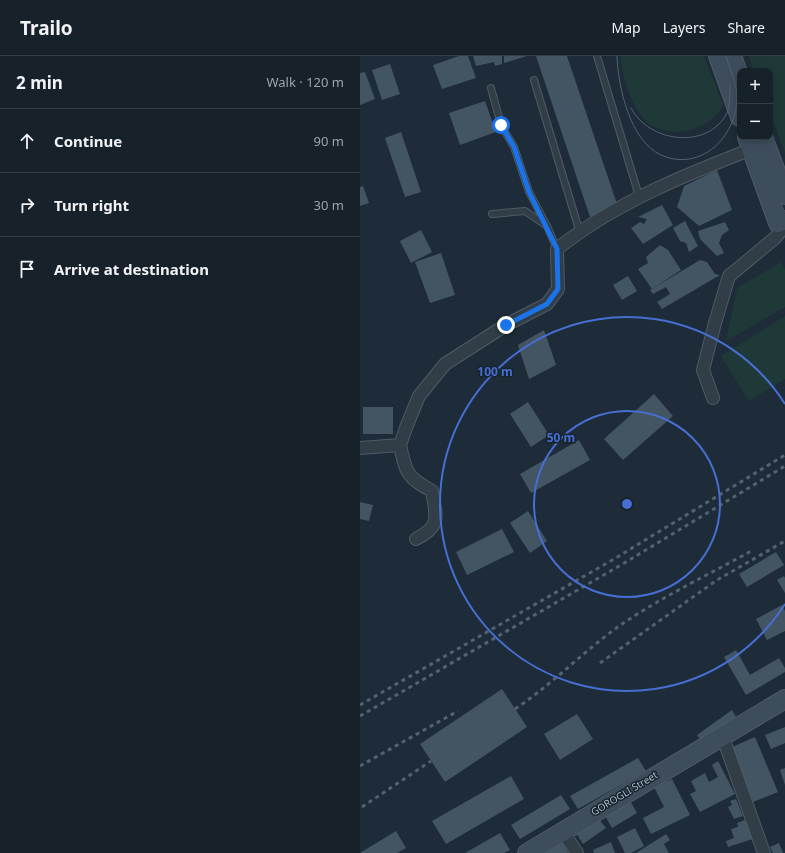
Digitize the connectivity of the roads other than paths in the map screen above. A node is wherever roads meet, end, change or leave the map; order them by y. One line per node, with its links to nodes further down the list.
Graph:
1 (597, 56): 10 (lane)
2 (718, 56): 7 (main road)
3 (732, 56): 4 (main road)
4 (737, 70)
5 (534, 80): 15 (lane)
6 (491, 88): 13 (lane)
7 (737, 109)
8 (757, 141): 9 (main road); 10 (street); 12 (main road)
9 (785, 195)
10 (639, 196): 15 (street)
11 (492, 214): 13 (lane)
12 (785, 220)
13 (547, 226): 16 (lane)
14 (785, 226): 17 (street)
15 (580, 233): 16 (street)
16 (557, 249): 18 (street)
17 (713, 398)
18 (400, 445): 19 (street); 20 (street)
19 (360, 448)
20 (416, 539)
21 (785, 699): 22 (main road, GOROGLI Street)
22 (722, 735): 23 (main road, GOROGLI Street); 26 (street)
23 (562, 830): 24 (main road, GOROGLI Street); 25 (street)
24 (527, 853)
25 (577, 853)
26 (764, 853)

